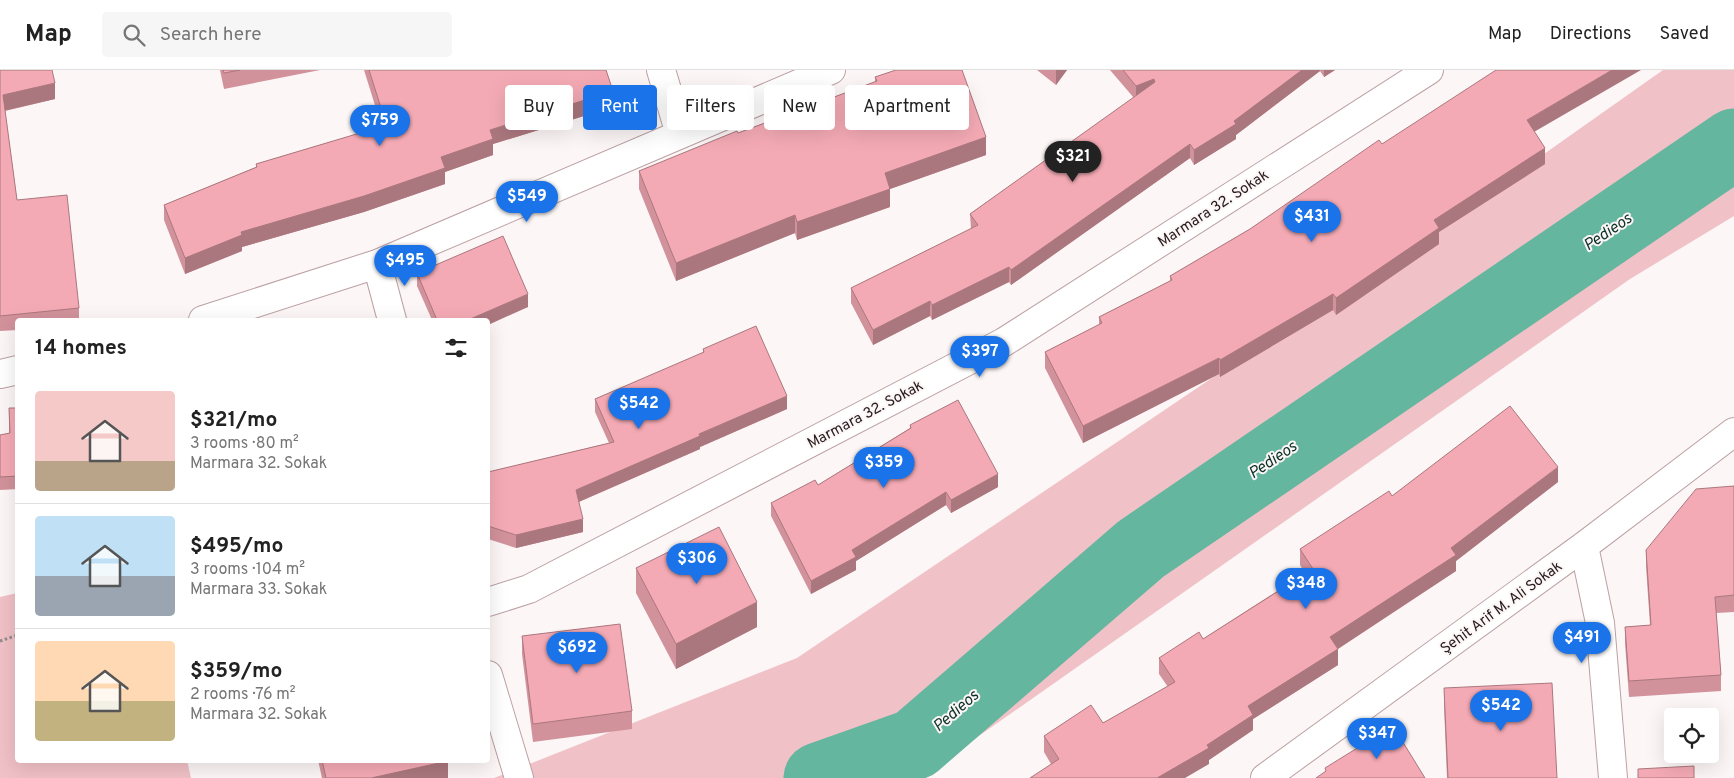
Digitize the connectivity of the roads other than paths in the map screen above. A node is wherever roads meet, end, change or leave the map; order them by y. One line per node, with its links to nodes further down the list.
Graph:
1 (661, 70): 4 (street)
2 (831, 70): 4 (street)
3 (1429, 70): 12 (street, Marmara 32. Sokak)
4 (680, 134): 5 (street)
5 (377, 264): 6 (street); 7 (street)
6 (209, 318)
7 (391, 318)
8 (15, 371): 9 (street)
9 (0, 374)
10 (1734, 432): 11 (street, Şehit Arif M. Ali Sokak)
11 (1584, 546): 15 (street, Şehit Arif M. Ali Sokak); 16 (street)
12 (490, 601)
13 (490, 682): 14 (street)
14 (519, 778)
15 (1266, 778)
16 (1613, 778)

